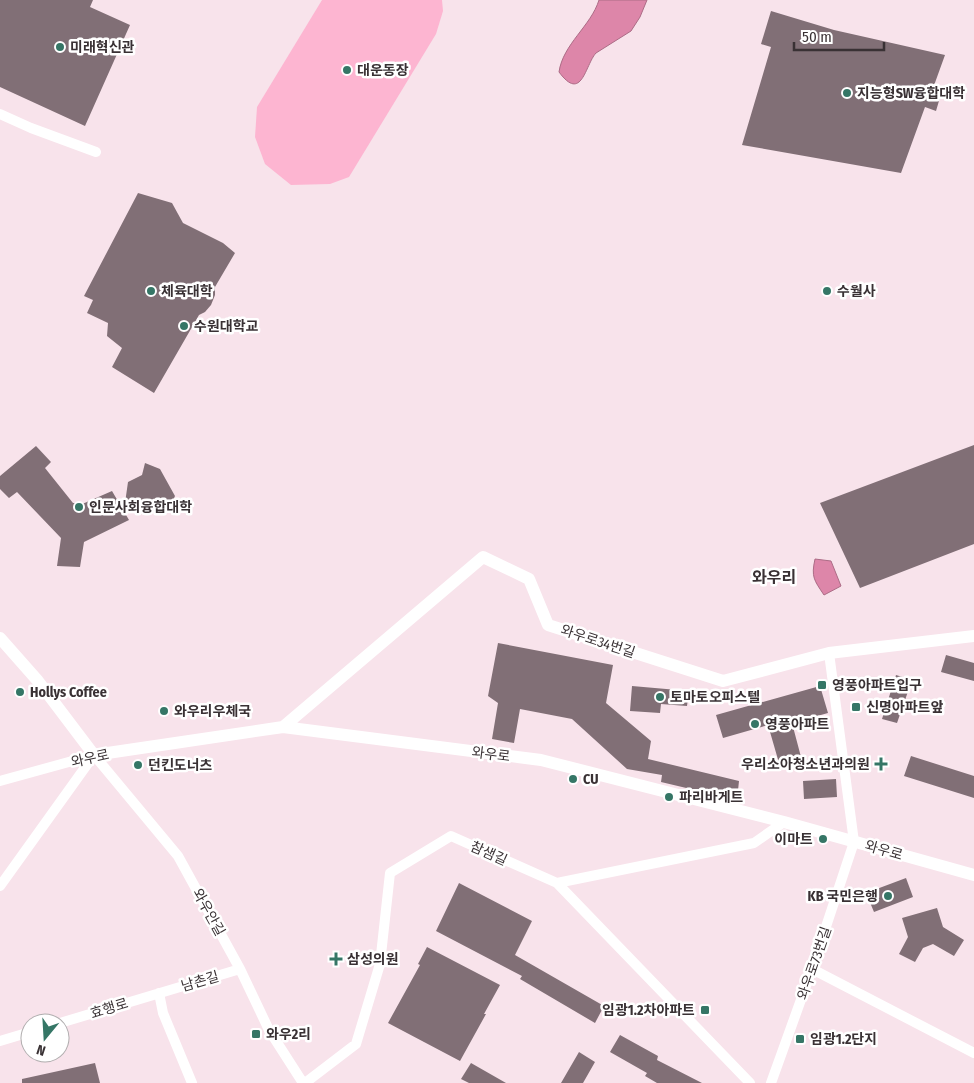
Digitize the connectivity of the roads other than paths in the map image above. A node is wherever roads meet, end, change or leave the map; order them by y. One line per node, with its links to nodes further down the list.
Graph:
1 (0, 114): 2 (street)
2 (96, 152)
3 (974, 636): 5 (street, 와우로34번길)
4 (0, 638): 7 (street, 와우안길)
5 (829, 653): 6 (street, 와우로34번길); 10 (street)
6 (283, 727): 7 (street, 와우로); 9 (street, 와우로)
7 (94, 756): 8 (street, 와우로); 13 (street); 14 (street, 와우안길)
8 (0, 781)
9 (784, 822): 10 (street, 와우로); 12 (street)
10 (854, 842): 11 (street, 와우로); 15 (street, 와우로73번길)
11 (974, 875)
12 (557, 883): 22 (street, 참샘길); 23 (street, 참샘길)
13 (0, 886)
14 (240, 969): 16 (street, 남촌길); 22 (street, 와우안길)
15 (812, 970): 20 (street); 24 (street, 와우로73번길)
16 (159, 993): 17 (street, 효행로); 21 (street)
17 (70, 1020)
18 (20, 1035): 19 (street)
19 (0, 1041)
20 (974, 1053)
21 (192, 1083)
22 (304, 1083)
23 (750, 1083)
24 (771, 1083)

